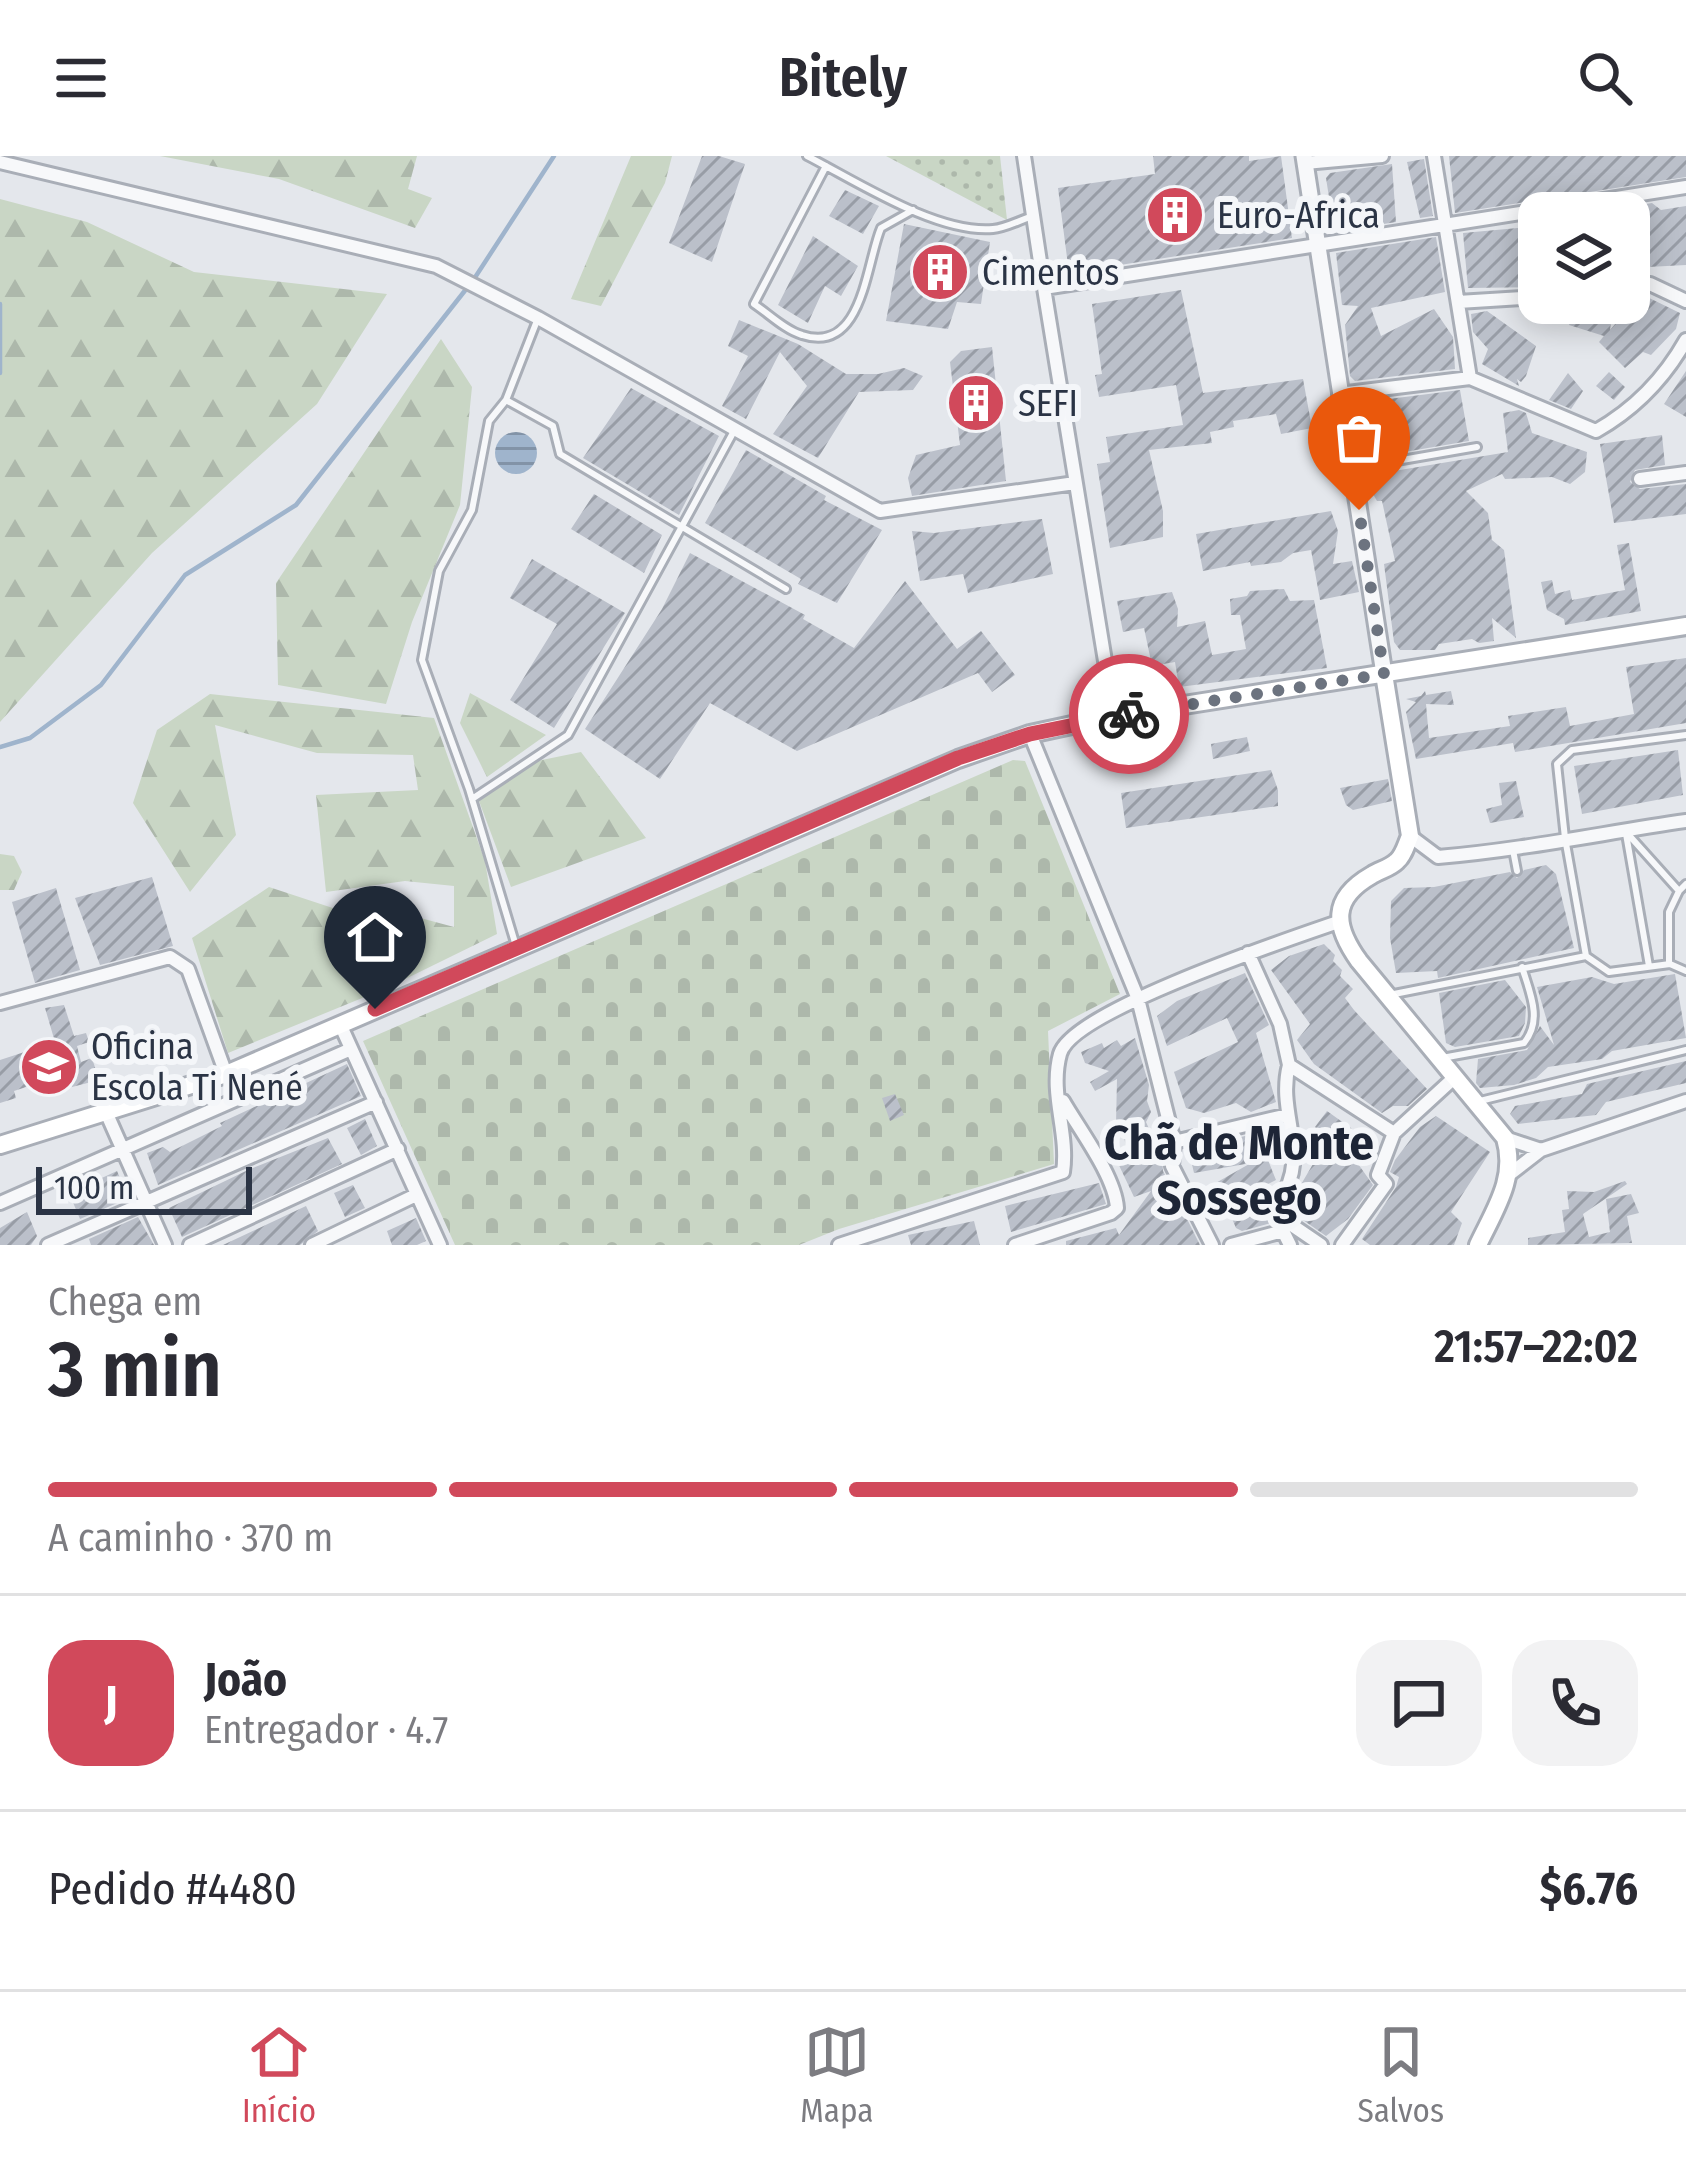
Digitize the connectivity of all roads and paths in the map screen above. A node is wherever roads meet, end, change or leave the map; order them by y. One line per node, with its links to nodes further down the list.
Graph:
1 (807, 156): 7 (lane)
2 (1024, 156): 10 (street)
3 (1382, 156): 5 (street)
4 (1434, 156): 11 (street)
5 (1304, 159): 12 (street)
6 (0, 161): 20 (street)
7 (826, 166): 9 (lane); 9 (lane)
8 (1686, 188): 11 (street)
9 (913, 210): 10 (lane)
10 (1033, 216): 15 (street)
11 (1447, 225): 12 (street); 19 (street)
12 (1317, 244): 15 (street); 23 (street)
13 (1686, 284): 16 (street)
14 (1650, 287): 16 (street)
15 (1044, 288): 30 (street)
16 (1665, 290): 18 (street)
17 (1518, 298): 19 (street)
18 (1686, 301)
19 (1458, 302): 22 (street)
20 (538, 318): 24 (lane); 25 (street)
21 (1686, 340): 22 (street)
22 (1470, 377): 23 (street)
23 (1340, 394): 27 (street)
24 (506, 400): 31 (lane); 38 (lane)
25 (734, 430): 30 (street); 31 (lane)
26 (1477, 447): 27 (lane)
27 (1352, 469): 34 (street)
28 (1686, 473): 29 (street)
29 (1640, 479)
30 (1076, 484): 35 (street)
31 (682, 527): 32 (lane); 38 (lane)
32 (786, 590)
33 (1686, 626): 34 (main road)
34 (1384, 674): 35 (main road); 41 (main road)
35 (1114, 716): 36 (main road)
36 (1030, 734): 47 (main road); 55 (street)
37 (1686, 735): 42 (lane)
38 (472, 799): 47 (lane)
39 (1686, 821): 40 (street)
40 (1625, 830): 42 (street); 45 (lane); 52 (lane)
41 (1410, 836): 43 (street); 46 (main road)
42 (1565, 838): 43 (street); 49 (lane)
43 (1514, 850): 44 (lane)
44 (1517, 871)
45 (1683, 888): 51 (lane)
46 (1338, 922): 48 (street); 54 (main road)
47 (517, 946): 57 (main road)
48 (1248, 953): 55 (street); 61 (street)
49 (1586, 956): 50 (lane); 52 (lane)
50 (1528, 964): 54 (lane); 60 (lane)
51 (1670, 964): 52 (lane); 53 (lane)
52 (1648, 966)
53 (1686, 971)
54 (1388, 995): 60 (main road)
55 (1138, 999): 64 (street); 72 (street)
56 (0, 1003): 62 (street)
57 (340, 1024): 58 (street); 62 (main road)
58 (351, 1049): 66 (street); 74 (street)
59 (1686, 1050): 67 (lane)
60 (1439, 1059): 63 (main road)
61 (1289, 1065): 69 (street); 70 (street)
62 (226, 1074): 68 (main road)
63 (1455, 1077): 67 (main road); 70 (street)
64 (1056, 1090): 87 (street); 88 (street)
65 (1686, 1101): 76 (street)
66 (376, 1102): 75 (street); 80 (street)
67 (1475, 1102): 71 (main road)
68 (106, 1112): 73 (main road); 74 (street)
69 (1288, 1115): 72 (street); 81 (street)
70 (1394, 1133): 93 (street)
71 (1505, 1138): 76 (street); 77 (main road)
72 (1174, 1142): 89 (street)
73 (0, 1145)
74 (122, 1148): 79 (street); 80 (street)
75 (398, 1149): 78 (street); 85 (street)
76 (1541, 1150): 77 (street)
77 (1510, 1174): 94 (main road)
78 (416, 1195): 82 (street); 86 (street)
79 (0, 1203)
80 (146, 1204): 83 (street); 84 (street)
81 (1281, 1224): 90 (street); 91 (street); 92 (street)
82 (437, 1244)
83 (48, 1245)
84 (165, 1245)
85 (190, 1245)
86 (312, 1245)
87 (838, 1245)
88 (1015, 1245)
89 (1212, 1245)
90 (1231, 1245)
91 (1290, 1245)
92 (1321, 1245)
93 (1342, 1245)
94 (1478, 1245)

